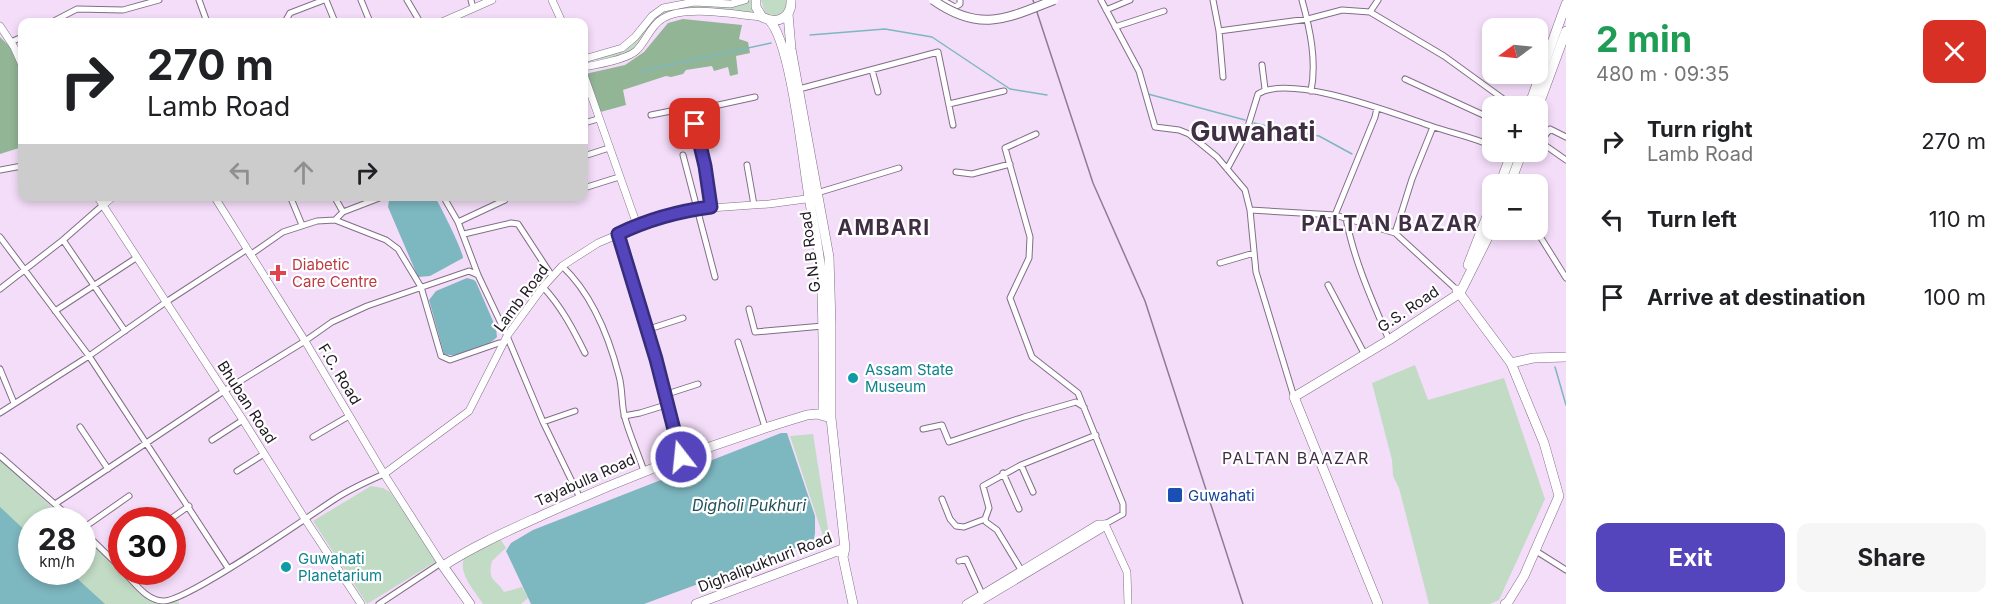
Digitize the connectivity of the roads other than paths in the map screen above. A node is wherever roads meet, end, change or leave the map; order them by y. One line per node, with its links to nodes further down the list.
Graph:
1 (159, 0): 26 (street)
2 (199, 0): 27 (street)
3 (325, 0): 28 (street); 29 (street)
4 (361, 0): 30 (street)
5 (407, 0): 31 (street)
6 (492, 0): 20 (street)
7 (552, 0): 33 (street)
8 (745, 0): 43 (street)
9 (756, 0): 34 (main road, G.N.B Road)
10 (791, 0): 25 (main road, G.N.B Road)
11 (933, 0): 14 (main road, bridge)
12 (942, 0): 13 (street)
13 (960, 0)
14 (1053, 0)
15 (1101, 0): 22 (street)
16 (1130, 0): 22 (street)
17 (1213, 0): 38 (street)
18 (1302, 0): 35 (street)
19 (1378, 0): 24 (street)
20 (472, 4): 32 (street)
21 (1566, 4): 39 (main road)
22 (1106, 10): 36 (street)
23 (1164, 11): 36 (street)
24 (1370, 12): 35 (street); 55 (street)
25 (788, 14): 34 (main road); 50 (main road, G.N.B Road)
26 (60, 18)
27 (206, 18)
28 (287, 18)
29 (333, 18)
30 (368, 18)
31 (418, 18)
32 (449, 18)
33 (560, 18)
34 (765, 19): 45 (street); 86 (main road, G.N.B Road)
35 (1308, 20): 38 (street); 53 (street)
36 (1115, 27): 81 (street)
37 (2, 31): 41 (street)
38 (1219, 32): 47 (street)
39 (1563, 35): 56 (main road); 57 (main road)
40 (18, 39): 41 (street)
41 (11, 42): 42 (street)
42 (18, 57)
43 (588, 58)
44 (1262, 65): 51 (street)
45 (588, 66)
46 (872, 70): 50 (street); 54 (street); 59 (street)
47 (1222, 77)
48 (1405, 79): 62 (street)
49 (588, 88): 64 (street)
50 (799, 89): 86 (main road, G.N.B Road)
51 (1265, 89): 53 (street); 81 (street)
52 (1004, 91): 59 (street)
53 (1311, 91): 60 (street)
54 (878, 92)
55 (1499, 96)
56 (1534, 96)
57 (1542, 96)
58 (755, 97): 61 (street)
59 (949, 104): 66 (street)
60 (1377, 108): 67 (street); 101 (street)
61 (691, 111): 63 (street); 97 (street)
62 (1482, 114)
63 (651, 115)
64 (598, 119): 65 (street); 73 (street)
65 (588, 122)
66 (953, 125)
67 (1433, 127): 71 (street); 108 (street)
68 (1548, 131): 70 (street)
69 (1036, 134): 78 (street)
70 (1566, 137)
71 (1482, 143)
72 (1548, 147): 76 (street)
73 (609, 148): 74 (street); 84 (street)
74 (588, 155)
75 (683, 156): 98 (street)
76 (1566, 160)
77 (747, 165): 95 (street)
78 (1010, 165): 83 (street); 156 (street)
79 (18, 167): 82 (street)
80 (899, 168): 86 (street)
81 (1227, 169): 99 (street)
82 (0, 170)
83 (956, 172)
84 (620, 177): 85 (street); 106 (street)
85 (588, 187)
86 (815, 196): 95 (street, Lamb Road); 137 (main road, G.N.B Road); 161 (main road, G.N.B Road)
87 (100, 201): 96 (street, Bhuban Road)
88 (108, 201): 96 (street)
89 (217, 201): 115 (street, F.C. Road)
90 (292, 201): 105 (street)
91 (337, 201): 100 (street)
92 (364, 201): 100 (street)
93 (446, 201): 104 (street)
94 (503, 201): 104 (street)
95 (754, 204): 97 (street, Lamb Road)
96 (103, 205): 112 (street); 117 (street, Bhuban Road)
97 (711, 207): 98 (street, Lamb Road)
98 (696, 209): 106 (street, Lamb Road); 125 (street)
99 (1250, 210): 101 (street); 116 (street)
100 (343, 212): 103 (street)
101 (1335, 215): 102 (street)
102 (1346, 218): 108 (street); 141 (street)
103 (335, 220): 105 (street); 129 (street)
104 (458, 222): 109 (street)
105 (302, 225): 115 (street)
106 (637, 225): 110 (street, Lamb Road)
107 (1482, 229): 132 (main road, G.S. Road)
108 (1395, 233): 132 (street)
109 (464, 234): 118 (street); 124 (street)
110 (618, 234): 120 (street, Lamb Road); 138 (street)
111 (0, 237): 121 (street)
112 (63, 240): 121 (street); 128 (street)
113 (1486, 240): 132 (main road, G.S. Road)
114 (1542, 240): 126 (street)
115 (248, 252): 133 (street); 142 (street, F.C. Road)
116 (1254, 253): 119 (street); 153 (street)
117 (136, 258): 128 (street); 133 (street, Bhuban Road)
118 (473, 262): 122 (street); 123 (street)
119 (1221, 263)
120 (562, 266): 124 (street, Lamb Road); 160 (street)
121 (25, 271): 131 (street); 135 (street)
122 (469, 271): 123 (street); 129 (street)
123 (478, 275): 140 (street)
124 (552, 276): 130 (street, Lamb Road)
125 (715, 277)
126 (1566, 279)
127 (1328, 285): 145 (street)
128 (94, 286): 135 (street); 139 (street)
129 (421, 287): 140 (street); 142 (street)
130 (543, 287): 140 (street, Lamb Road); 144 (street)
131 (0, 290)
132 (1458, 291): 141 (main road, G.S. Road); 148 (main road)
133 (166, 302): 139 (street); 151 (street, Bhuban Road)
134 (749, 309): 137 (street)
135 (55, 311): 146 (street)
136 (683, 318): 138 (street)
137 (823, 326): 161 (main road, G.N.B Road)
138 (646, 330): 152 (street)
139 (125, 331): 146 (street)
140 (506, 340): 163 (street); 179 (street, Lamb Road)
141 (1389, 340): 145 (main road, G.S. Road)
142 (305, 341): 151 (street); 159 (street, F.C. Road)
143 (738, 342): 165 (street)
144 (585, 353)
145 (1365, 355): 153 (main road, G.S. Road)
146 (89, 356): 154 (street); 170 (street)
147 (1566, 357): 148 (main road)
148 (1511, 363): 182 (main road)
149 (0, 369): 154 (street)
150 (698, 384): 152 (street)
151 (224, 391): 162 (street, Bhuban Road); 170 (street)
152 (664, 395): 155 (street)
153 (1294, 398): 213 (main road)
154 (14, 403): 158 (street)
155 (666, 405): 160 (street); 173 (street)
156 (1085, 408): 166 (street); 167 (street)
157 (575, 411): 163 (street)
158 (0, 412)
159 (349, 416): 168 (street); 179 (street, F.C. Road)
160 (624, 416): 177 (street)
161 (827, 417): 165 (main road, Tayabulla Road); 196 (main road)
162 (243, 420): 169 (street); 171 (street, Bhuban Road)
163 (543, 422): 183 (street)
164 (80, 427): 175 (street)
165 (765, 428): 173 (main road, Tayabulla Road)
166 (923, 429)
167 (1096, 435): 174 (street); 193 (street)
168 (313, 437)
169 (212, 440)
170 (147, 442): 175 (street); 186 (street)
171 (264, 454): 176 (street); 191 (street, Bhuban Road)
172 (0, 456): 185 (street)
173 (681, 457): 177 (main road, Tayabulla Road)
174 (1021, 465): 178 (street); 180 (street)
175 (108, 469): 185 (street)
176 (237, 471)
177 (644, 471): 183 (main road, Tayabulla Road)
178 (1003, 473): 189 (street); 192 (street)
179 (384, 474): 191 (street, Lamb Road); 199 (street, F.C. Road)
180 (1033, 492)
181 (129, 496): 190 (street)
182 (1563, 497): 195 (main road)
183 (580, 498): 199 (main road, Tayabulla Road)
184 (942, 499): 192 (street)
185 (55, 504): 187 (street)
186 (189, 506): 188 (street); 200 (street)
187 (58, 507)
188 (186, 508)
189 (1019, 509)
190 (96, 519)
191 (305, 519): 200 (street, Lamb Road); 205 (street, Bhuban Road)
192 (985, 519): 202 (street)
193 (1105, 524): 202 (street); 212 (street)
194 (96, 543): 197 (street, Lamb Road)
195 (1536, 550): 201 (street); 214 (main road)
196 (842, 552): 208 (main road, Dighalipukhuri Road); 209 (main road)
197 (108, 555)
198 (959, 561): 204 (street)
199 (442, 565): 206 (street); 207 (main road)
200 (228, 568): 203 (street, Lamb Road)
201 (1566, 570)
202 (1023, 573): 204 (street); 211 (street)
203 (137, 585)
204 (982, 594): 210 (street)
205 (362, 604)
206 (379, 604)
207 (470, 604)
208 (696, 604)
209 (853, 604)
210 (966, 604)
211 (976, 604)
212 (1128, 604)
213 (1378, 604)
214 (1507, 604)

